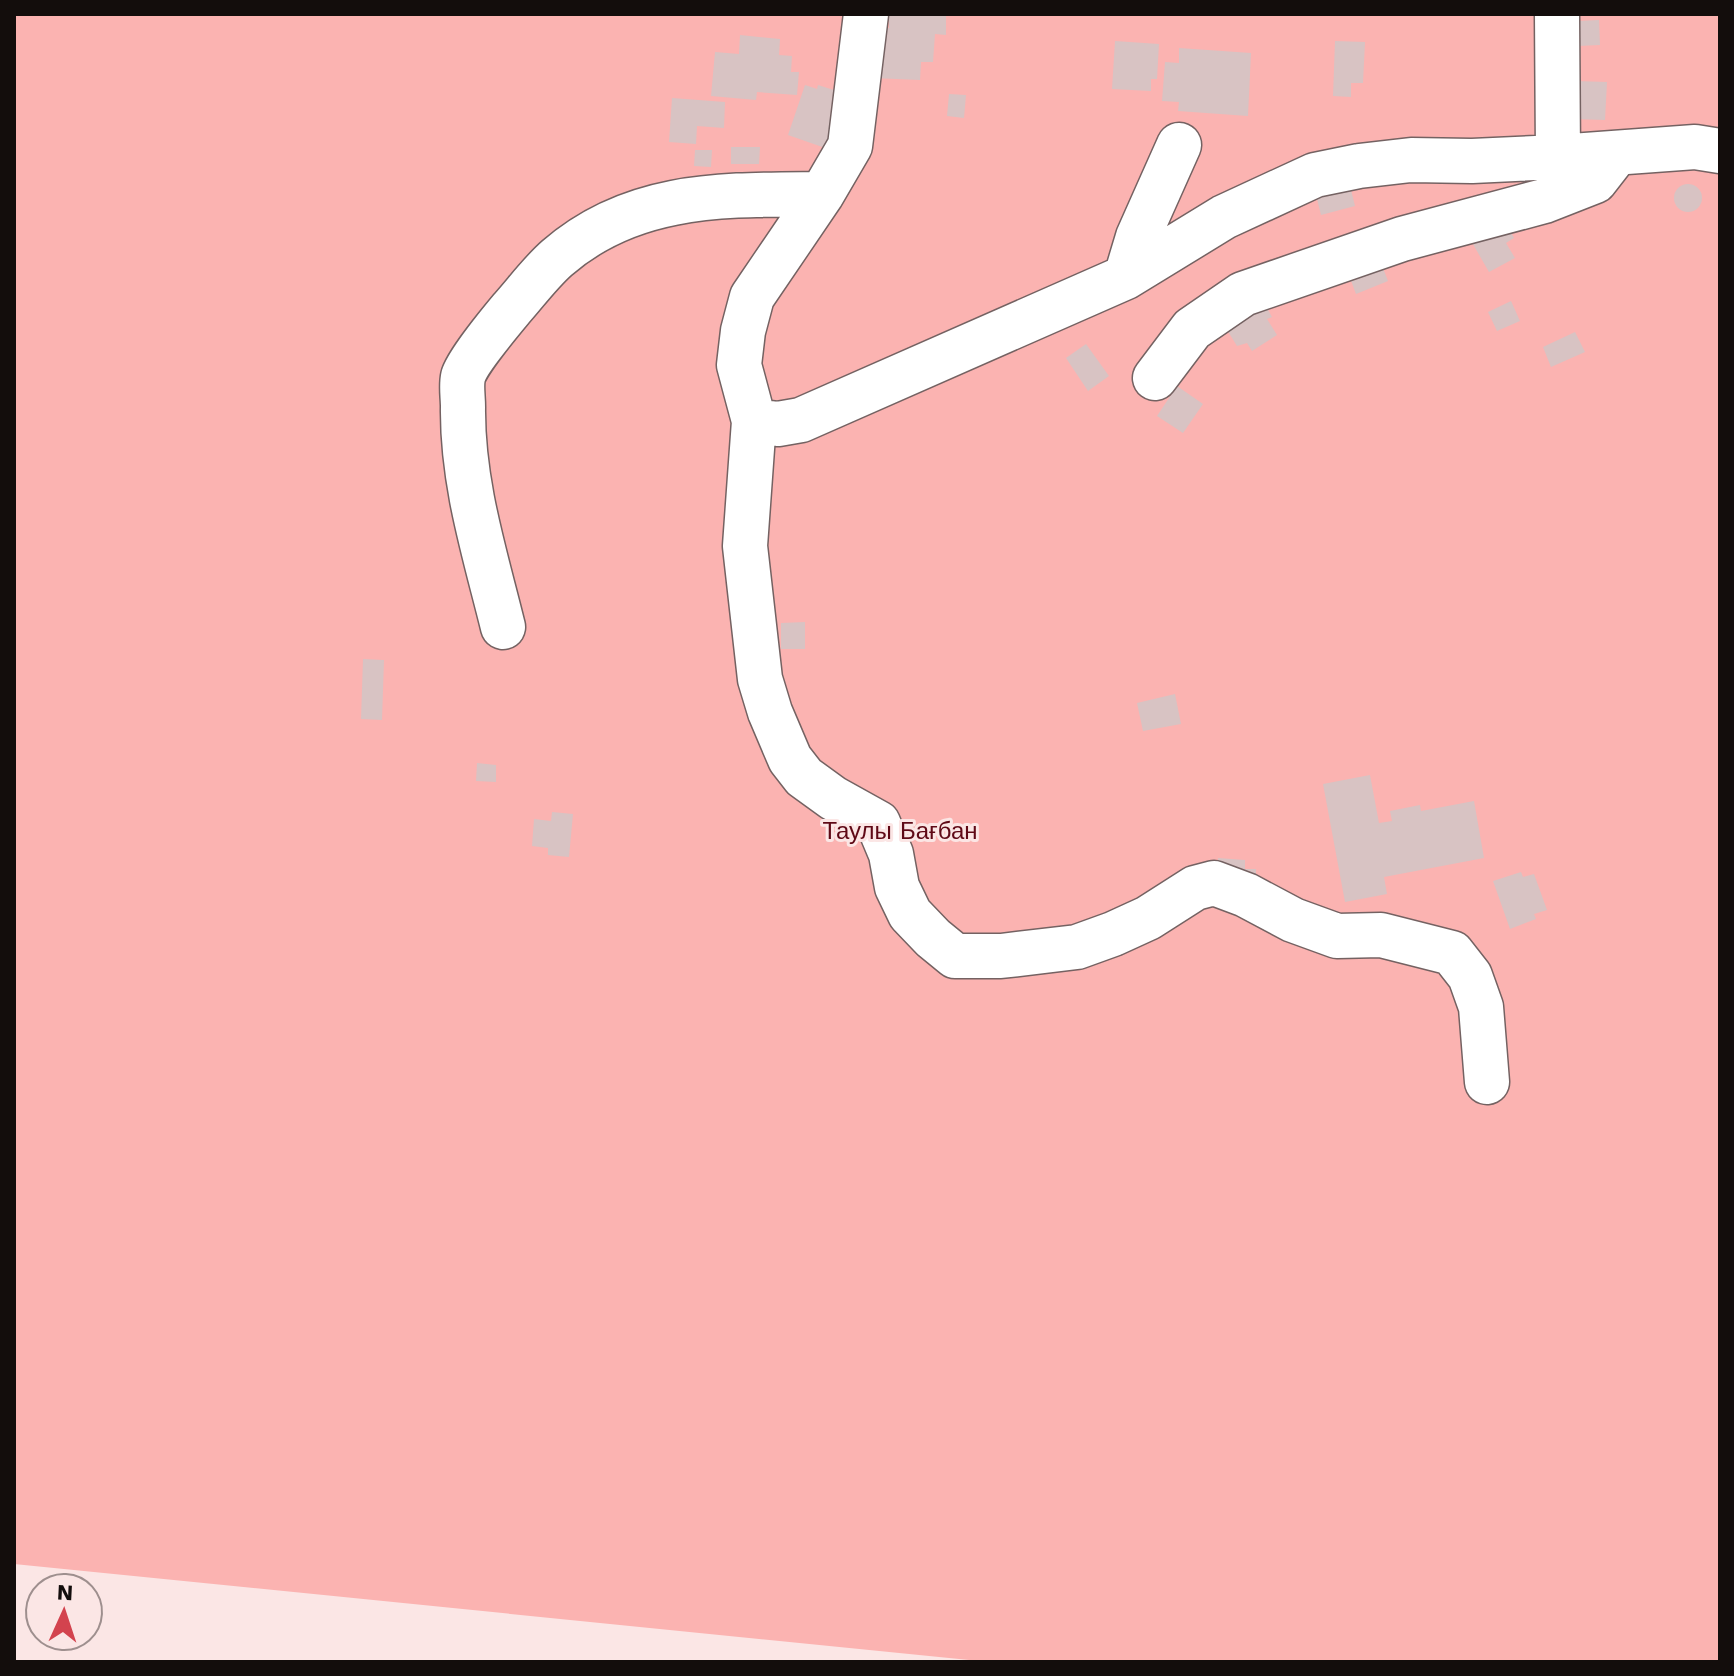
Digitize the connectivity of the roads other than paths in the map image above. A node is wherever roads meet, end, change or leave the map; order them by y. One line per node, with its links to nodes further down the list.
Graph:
1 (866, 14): 7 (street)
2 (1557, 14): 6 (street)
3 (1179, 145): 8 (street)
4 (1720, 151): 5 (street)
5 (1616, 154): 6 (street); 9 (street)
6 (1558, 157): 8 (street)
7 (822, 194): 10 (street); 11 (street)
8 (1126, 277): 10 (street)
9 (1155, 378)
10 (754, 421): 12 (street)
11 (503, 627)
12 (1487, 1082)

